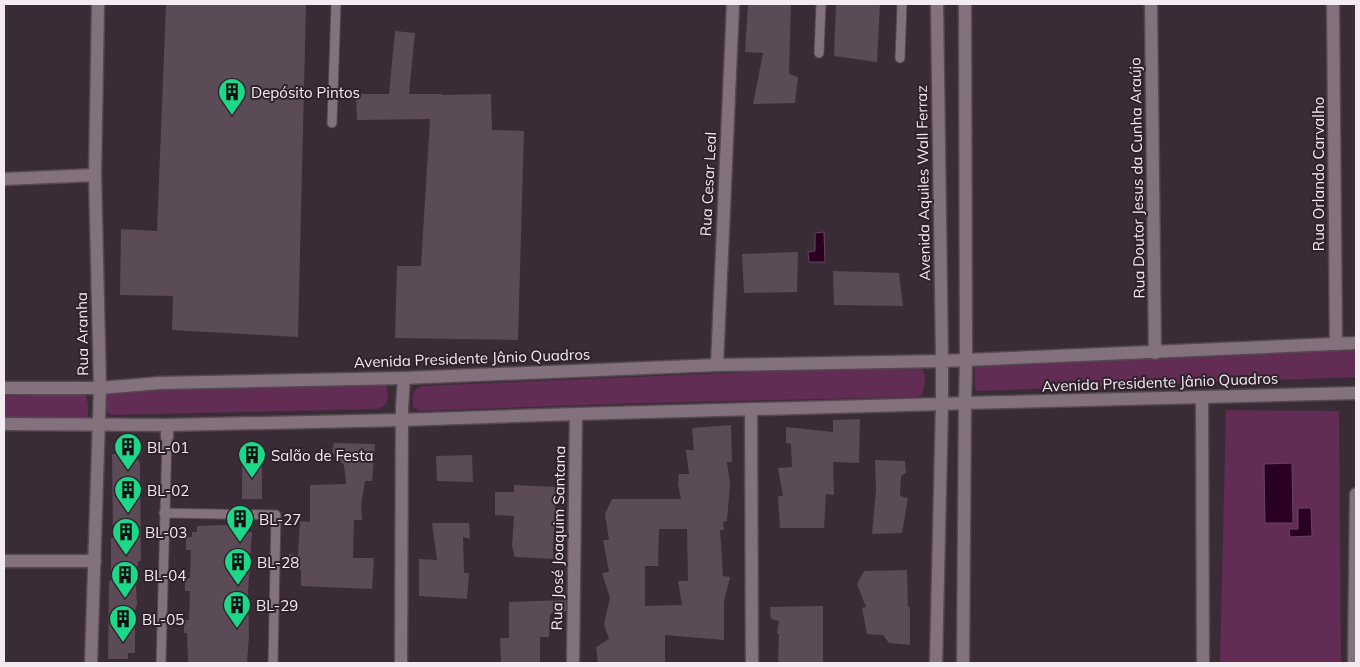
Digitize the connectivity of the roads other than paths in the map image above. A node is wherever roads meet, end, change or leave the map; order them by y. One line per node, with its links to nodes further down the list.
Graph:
1 (98, 4): 13 (street, Rua Aranha)
2 (336, 4): 12 (lane)
3 (733, 4): 20 (street, Rua Cesar Leal)
4 (821, 4): 10 (lane)
5 (902, 4): 11 (lane)
6 (937, 4): 19 (street, Avenida Aquiles Wall Ferraz)
7 (965, 4): 18 (street)
8 (1151, 4): 17 (street, Rua Doutor Jesus da Cunha Araújo)
9 (1333, 4): 16 (street, Rua Orlando Carvalho)
10 (819, 53)
11 (900, 58)
12 (332, 123)
13 (96, 175): 14 (street); 23 (street, Rua Aranha)
14 (4, 179)
15 (1356, 343): 16 (street, Avenida Presidente Jânio Quadros)
16 (1336, 344): 17 (street, Avenida Presidente Jânio Quadros)
17 (1155, 353): 18 (street, Avenida Presidente Jânio Quadros)
18 (966, 360): 19 (street, Avenida Presidente Jânio Quadros); 27 (street)
19 (942, 361): 20 (street, Avenida Presidente Jânio Quadros); 26 (street, Avenida Aquiles Wall Ferraz)
20 (717, 365): 21 (street, Avenida Presidente Jânio Quadros)
21 (404, 378): 23 (street, Avenida Presidente Jânio Quadros); 30 (street)
22 (4, 388): 23 (street, Avenida Presidente Jânio Quadros)
23 (100, 388): 32 (street, Rua Aranha)
24 (1356, 393): 25 (street, Avenida Presidente Jânio Quadros)
25 (1202, 397): 27 (street, Avenida Presidente Jânio Quadros); 46 (street)
26 (942, 404): 27 (street, Avenida Presidente Jânio Quadros); 28 (street); 44 (street)
27 (965, 404): 45 (street)
28 (751, 409): 29 (street); 43 (street)
29 (576, 414): 30 (street); 42 (street, Rua José Joaquim Santana)
30 (402, 420): 33 (street); 41 (street)
31 (4, 424): 32 (street)
32 (98, 425): 33 (street); 37 (street, Rua Aranha)
33 (167, 431): 35 (lane)
34 (1356, 494): 47 (street)
35 (164, 513): 39 (lane); 40 (lane)
36 (4, 561): 37 (street)
37 (95, 561): 38 (street, Rua Aranha)
38 (91, 663)
39 (161, 663)
40 (272, 663)
41 (402, 663)
42 (573, 663)
43 (752, 663)
44 (936, 663)
45 (963, 663)
46 (1203, 663)
47 (1354, 663)

